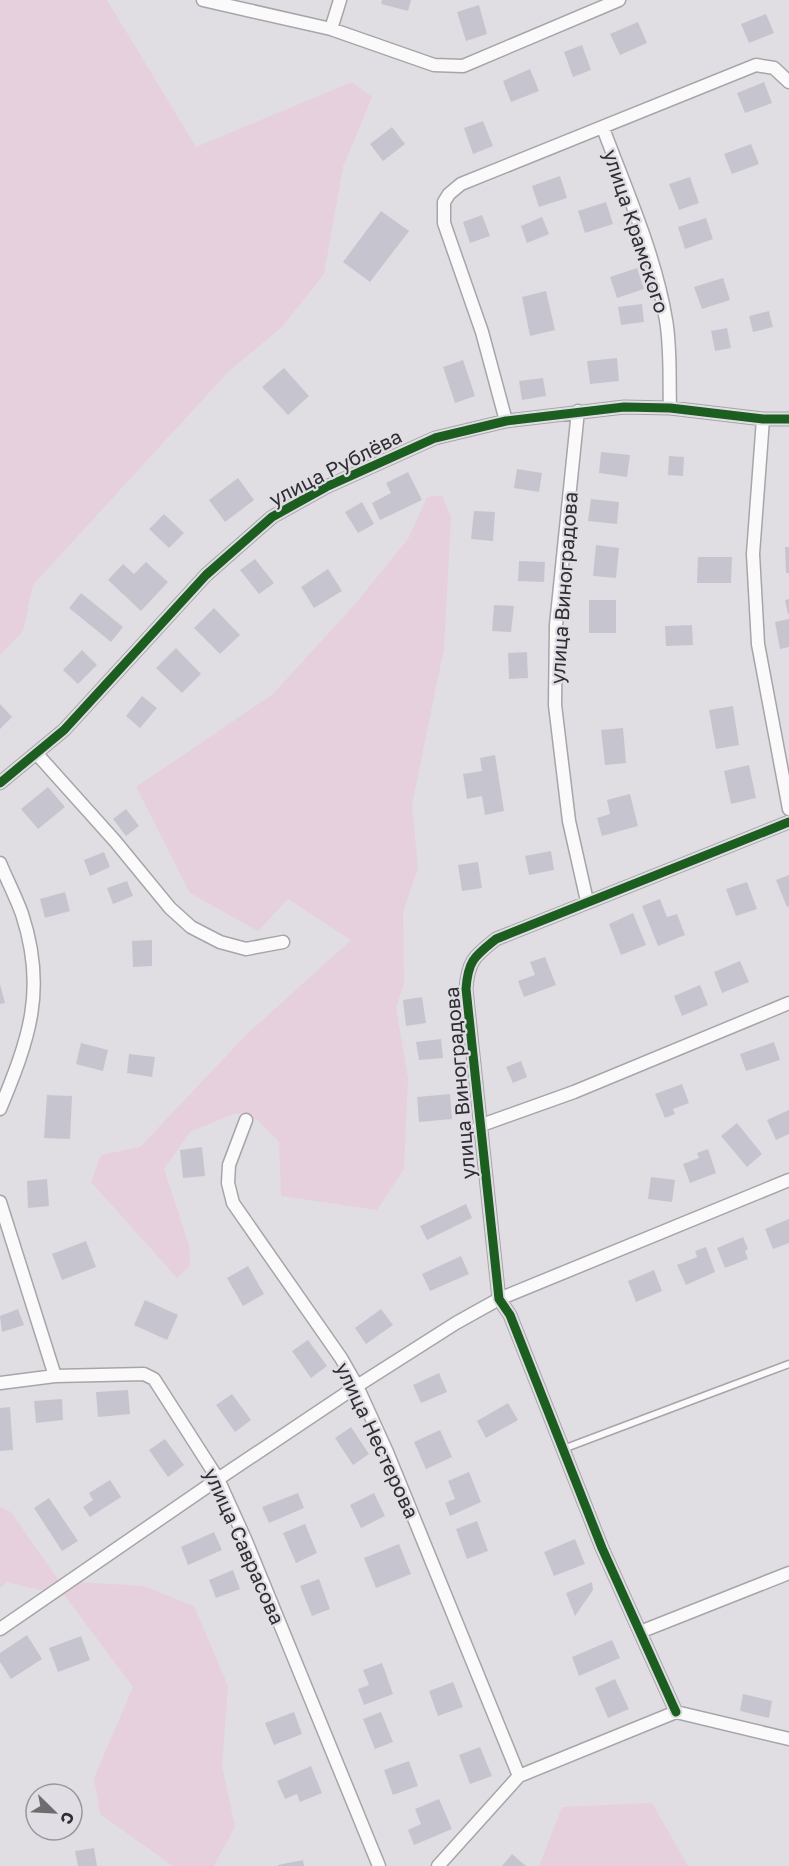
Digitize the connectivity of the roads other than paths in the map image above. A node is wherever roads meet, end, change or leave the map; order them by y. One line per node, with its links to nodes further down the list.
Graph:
1 (203, 0): 4 (street)
2 (340, 0): 4 (street)
3 (619, 0): 4 (street)
4 (332, 29)
5 (789, 82): 6 (street)
6 (603, 128): 7 (street, улица Крамского); 11 (street)
7 (670, 408): 8 (street, улица Рублёва); 10 (street, улица Рублёва)
8 (578, 411): 11 (street, улица Рублёва); 17 (street, улица Виноградова)
9 (789, 418): 10 (street, улица Рублёва)
10 (763, 419): 14 (street)
11 (506, 421): 12 (street, улица Рублёва)
12 (37, 754): 13 (street, улица Рублёва); 18 (street)
13 (0, 783)
14 (789, 808)
15 (789, 822): 17 (street)
16 (0, 863): 20 (street)
17 (587, 901): 22 (street, улица Виноградова)
18 (283, 942)
19 (789, 1003): 22 (street)
20 (0, 1109)
21 (246, 1120): 29 (street, улица Нестерова)
22 (479, 1126): 25 (street, улица Виноградова)
23 (789, 1180): 25 (street)
24 (0, 1202): 27 (street)
25 (499, 1299): 29 (street); 30 (street)
26 (789, 1364): 30 (lane)
27 (55, 1376): 28 (street, улица Саврасова); 31 (street, улица Саврасова)
28 (0, 1383)
29 (357, 1386): 31 (street); 37 (street, улица Нестерова)
30 (563, 1449): 34 (street)
31 (218, 1479): 33 (street); 38 (street, улица Саврасова)
32 (789, 1573): 34 (street)
33 (0, 1629)
34 (640, 1632): 35 (street)
35 (676, 1712): 36 (street); 37 (street)
36 (789, 1739)
37 (519, 1776): 39 (street)
38 (379, 1866)
39 (438, 1866)

